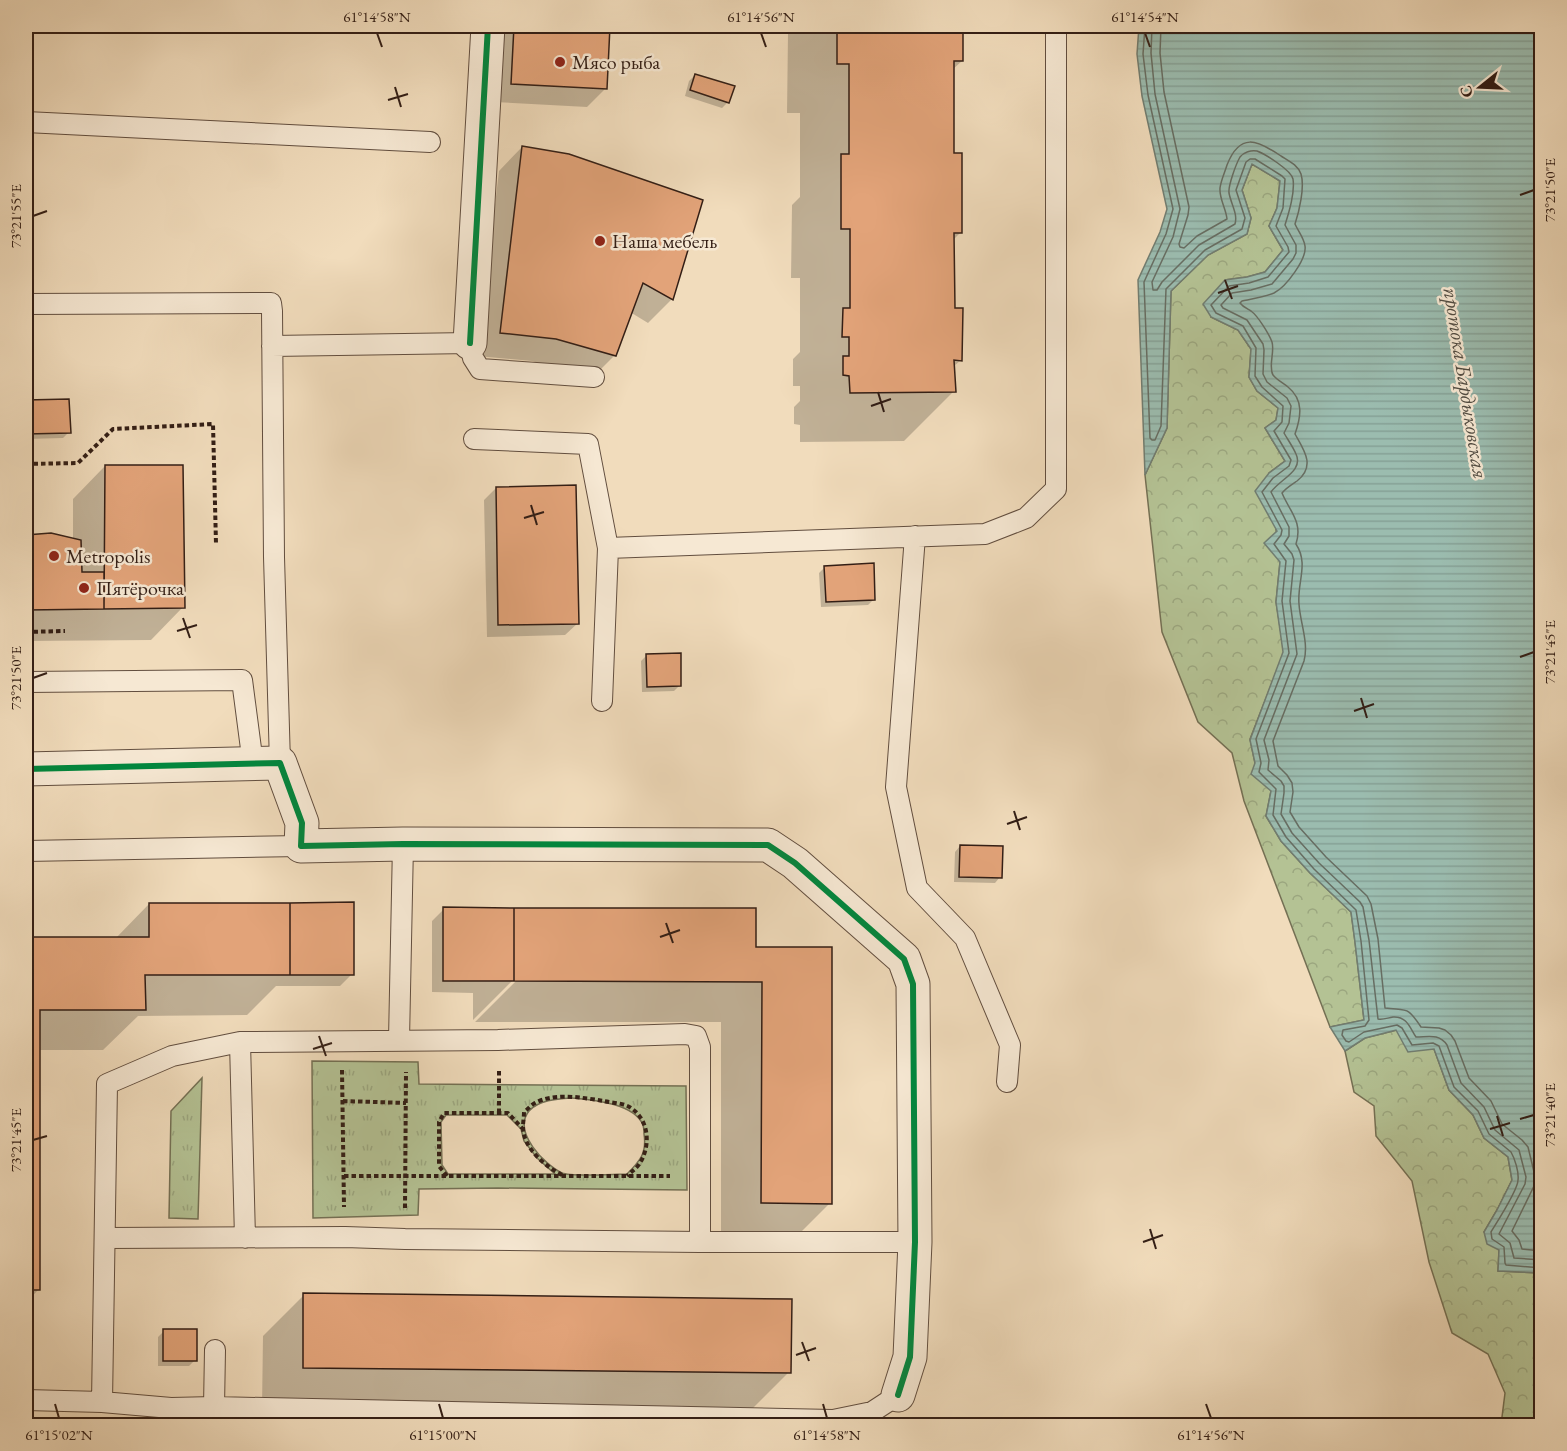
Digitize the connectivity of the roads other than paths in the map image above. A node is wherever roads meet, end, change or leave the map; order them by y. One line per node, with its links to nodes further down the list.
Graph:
1 (488, 26): 6 (street)
2 (1056, 26): 10 (lane)
3 (26, 122): 4 (lane)
4 (430, 142)
5 (26, 304): 7 (lane)
6 (471, 343): 7 (lane); 8 (lane)
7 (272, 346): 14 (lane)
8 (594, 377)
9 (474, 440): 11 (lane)
10 (915, 536): 11 (lane); 21 (lane)
11 (608, 548): 13 (lane)
12 (26, 682): 14 (lane)
13 (602, 701)
14 (266, 764): 15 (street); 17 (street)
15 (26, 769)
16 (403, 844): 17 (street); 19 (lane); 25 (street)
17 (301, 846): 18 (lane)
18 (26, 851)
19 (402, 1041): 20 (lane); 24 (lane)
20 (240, 1042): 22 (lane); 23 (lane)
21 (1006, 1082)
22 (106, 1238): 23 (lane); 28 (lane)
23 (245, 1238): 24 (lane)
24 (700, 1242): 25 (lane)
25 (915, 1242): 30 (street)
26 (215, 1350): 29 (lane)
27 (26, 1400): 28 (lane)
28 (102, 1402): 31 (lane)
29 (214, 1407): 30 (lane); 31 (lane)
30 (882, 1411)
31 (170, 1417)

